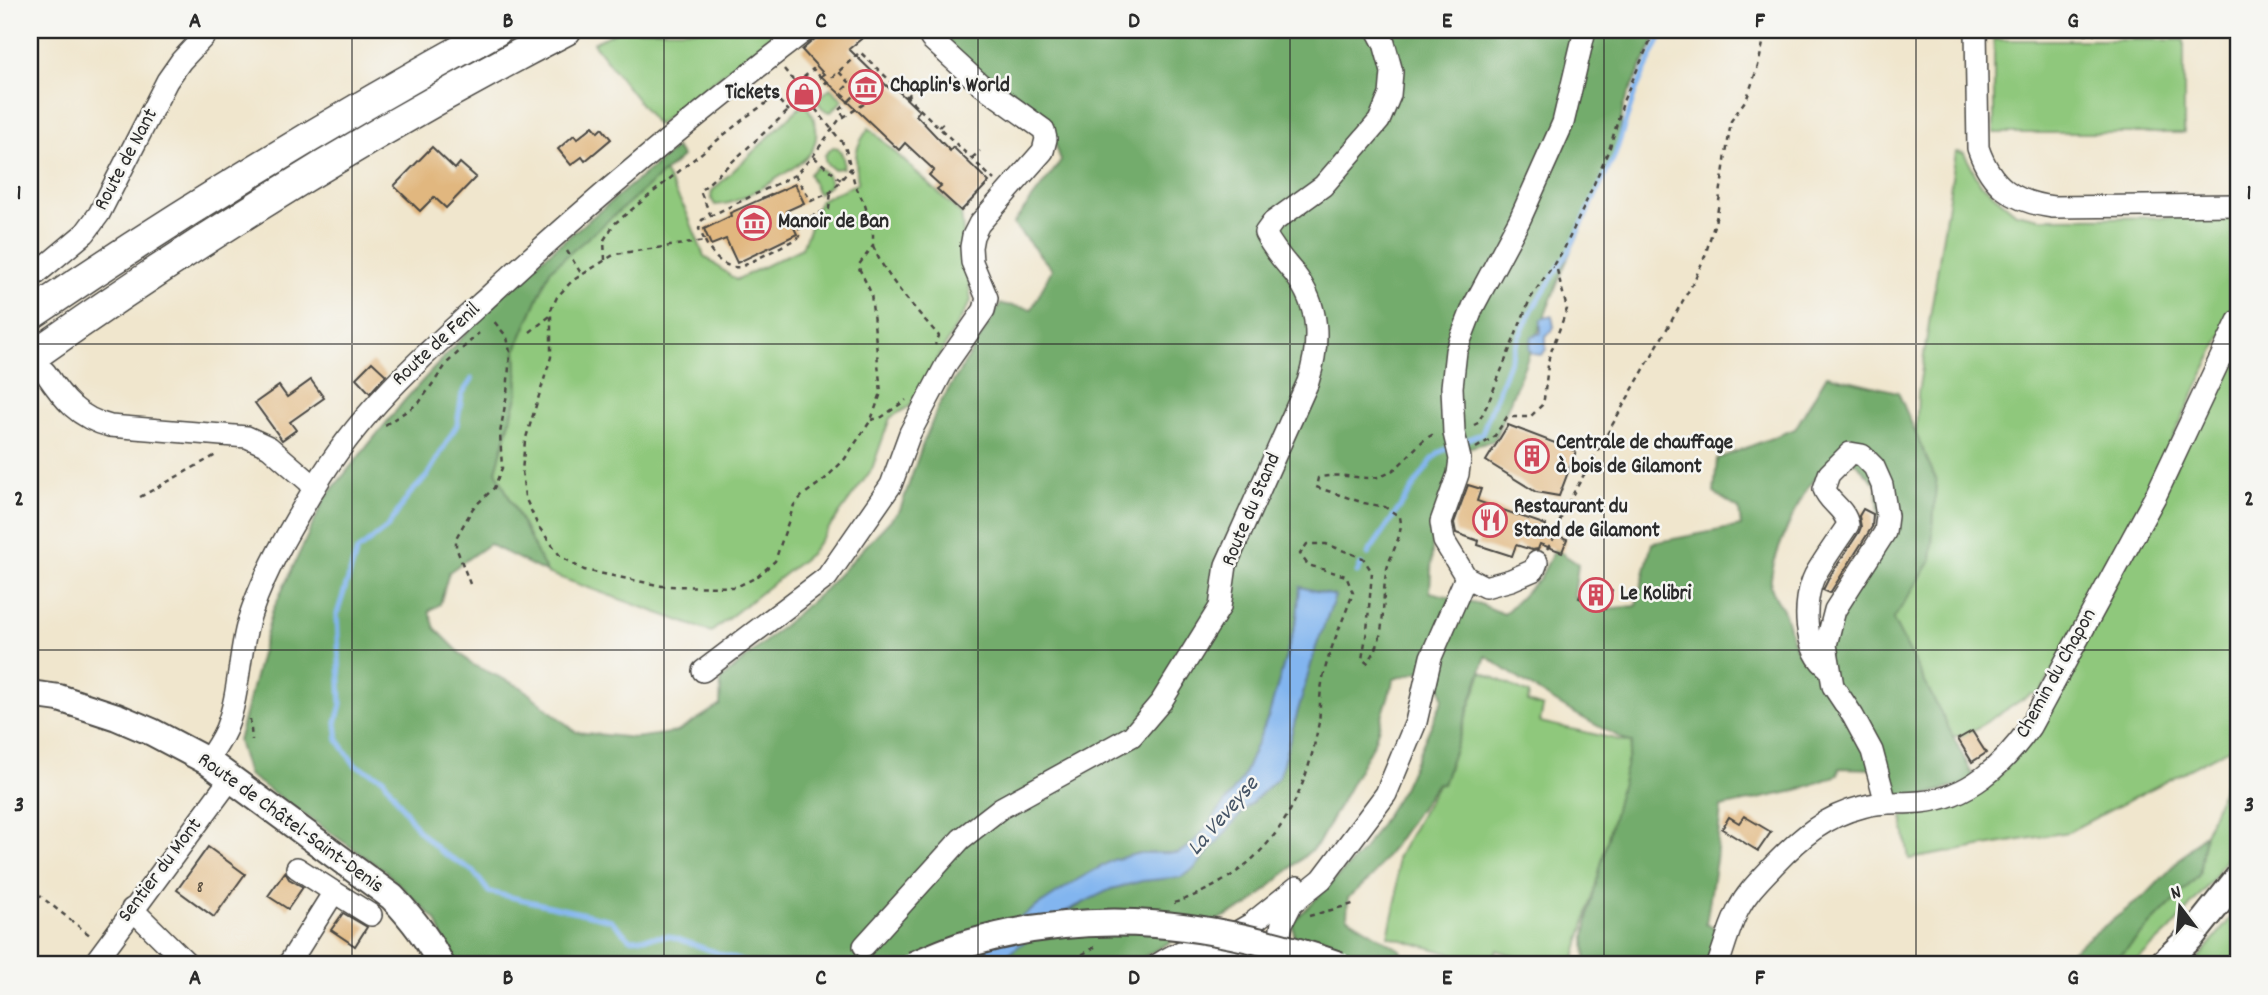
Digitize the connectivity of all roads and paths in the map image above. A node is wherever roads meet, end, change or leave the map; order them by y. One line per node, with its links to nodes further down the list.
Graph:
1 (210, 30): 42 (street, Route de Nant)
2 (497, 30): 43 (highway)
3 (566, 30): 48 (highway)
4 (806, 30): 54 (street, Route de Fenil)
5 (926, 30): 33 (street)
6 (1377, 30): 80 (street, Route du Stand)
7 (1585, 30): 52 (street)
8 (1655, 30): 40 (path)
9 (1766, 30): 56 (path)
10 (2136, 30): 13 (path)
11 (1976, 31): 13 (path); 34 (street)
12 (2190, 34): 13 (path)
13 (2136, 35)
14 (839, 72): 17 (path); 18 (path); 19 (path)
15 (913, 90): 17 (path)
16 (855, 95): 18 (path)
17 (907, 97): 24 (path)
18 (850, 100): 22 (path)
19 (809, 101): 21 (path); 25 (path)
20 (864, 104): 22 (path)
21 (789, 111): 35 (path); 39 (path)
22 (845, 117): 25 (path)
23 (946, 120): 24 (path)
24 (939, 127): 28 (path)
25 (832, 130): 27 (path); 29 (path)
26 (980, 151): 28 (path)
27 (813, 156): 30 (path); 31 (path)
28 (972, 159): 33 (path)
29 (851, 168): 31 (path); 37 (path)
30 (795, 176): 32 (path); 35 (path)
31 (841, 180): 32 (path)
32 (831, 192): 36 (path)
33 (1007, 192): 60 (street)
34 (2238, 205)
35 (711, 216): 36 (path)
36 (705, 242): 39 (path)
37 (873, 246): 47 (path); 50 (path)
38 (566, 250): 41 (path)
39 (605, 260): 41 (path)
40 (1554, 268): 52 (path); 52 (path)
41 (582, 275): 44 (path)
42 (30, 279)
43 (30, 314)
44 (551, 316): 46 (path); 50 (path)
45 (2238, 321): 66 (street, Chemin du Chapon)
46 (530, 332)
47 (933, 348)
48 (37, 365): 54 (street)
49 (909, 397): 50 (path)
50 (870, 420)
51 (379, 428): 58 (path)
52 (1457, 443): 57 (street); 73 (path)
53 (221, 452): 55 (path)
54 (315, 487): 64 (street, Route de Fenil)
55 (140, 497)
56 (1537, 562): 57 (street)
57 (1466, 577): 67 (street)
58 (470, 584)
59 (1830, 669): 59 (street); 66 (street)
60 (703, 671)
61 (30, 694): 64 (main road, Route de Châtel-Saint-Denis)
62 (250, 712): 63 (path)
63 (252, 740)
64 (207, 761): 65 (main road, Route de Châtel-Saint-Denis)
65 (231, 778): 74 (street, Sentier du Mont); 84 (main road, Route de Châtel-Saint-Denis)
66 (1886, 803): 92 (street, Chemin du Chapon)
67 (1333, 862): 76 (street); 77 (street)
68 (297, 869): 71 (street)
69 (2238, 878): 93 (main road)
70 (30, 888): 79 (path)
71 (334, 892): 75 (street); 83 (street)
72 (1353, 904): 76 (path)
73 (1169, 905)
74 (132, 909): 79 (street, Sentier du Mont); 82 (street)
75 (371, 915)
76 (1281, 932): 77 (street); 90 (street)
77 (1232, 935): 87 (street)
78 (1104, 942): 86 (path)
79 (105, 946): 81 (street, Sentier du Mont)
80 (864, 946)
81 (93, 965)
82 (189, 965)
83 (288, 965)
84 (441, 965)
85 (913, 965): 91 (main road, bridge)
86 (1065, 965)
87 (1157, 965)
88 (1188, 965): 89 (street)
89 (1297, 965)
90 (1333, 965)
91 (1339, 965)
92 (1718, 965)
93 (2161, 965)

